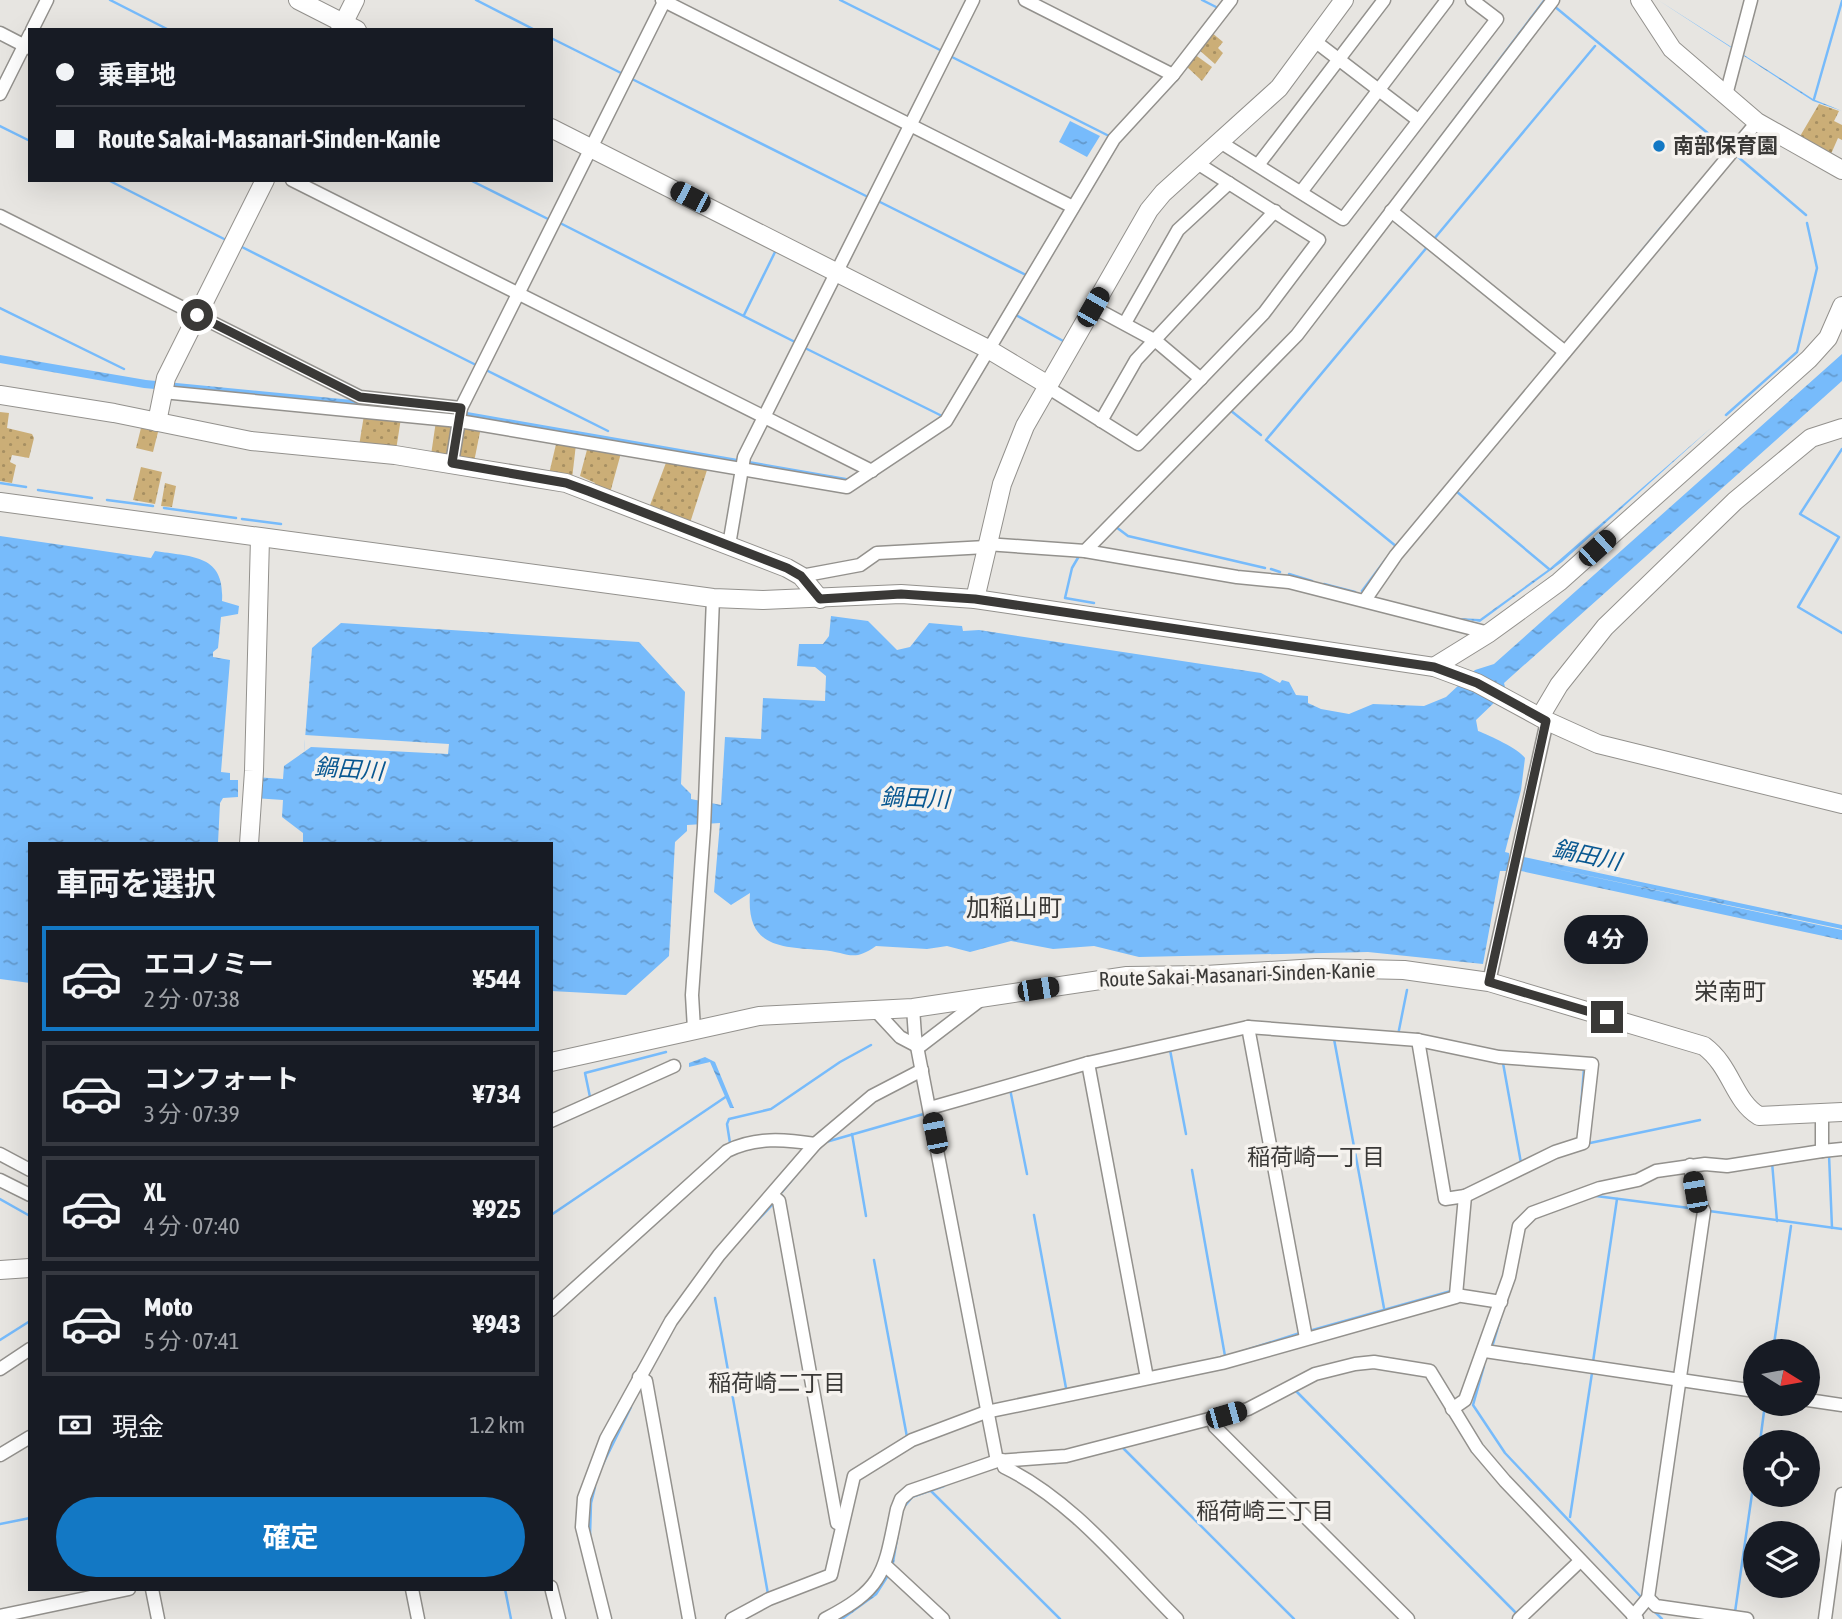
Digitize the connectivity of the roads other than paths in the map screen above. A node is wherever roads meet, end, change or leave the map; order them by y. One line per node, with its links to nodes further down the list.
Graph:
1 (47, 0): 15 (street)
2 (298, 0): 16 (street)
3 (355, 0): 16 (street)
4 (973, 0): 28 (street)
5 (1025, 0): 22 (street)
6 (1231, 0): 22 (street)
7 (1344, 0): 20 (street)
8 (1384, 0): 21 (street)
9 (1447, 0): 23 (street)
10 (1472, 0): 26 (street)
11 (1553, 0): 40 (street)
12 (1640, 0): 25 (street)
13 (1751, 0): 25 (street)
14 (664, 1): 28 (street); 31 (street)
15 (34, 28)
16 (347, 28)
17 (0, 33): 18 (street)
18 (28, 39)
19 (28, 41): 24 (street)
20 (1316, 41): 21 (street); 30 (street)
21 (1339, 59): 23 (street); 33 (street)
22 (1173, 75): 39 (street)
23 (1379, 90): 26 (street); 38 (street)
24 (0, 94)
25 (1726, 95): 27 (street)
26 (1418, 120): 38 (street)
27 (1757, 122): 34 (street); 51 (street)
28 (910, 125): 39 (street); 43 (street)
29 (553, 129): 31 (street)
30 (1220, 142): 32 (street); 33 (street)
31 (592, 148): 43 (street); 44 (street)
32 (1197, 163): 37 (street); 46 (street)
33 (1258, 165): 38 (street)
34 (1842, 170)
35 (264, 182): 47 (street)
36 (296, 182): 44 (street)
37 (1229, 183): 41 (street); 48 (street)
38 (1301, 192)
39 (1073, 207): 50 (street)
40 (1391, 211): 51 (street); 68 (street)
41 (1275, 212): 49 (street); 52 (street)
42 (0, 216): 47 (street)
43 (837, 271): 50 (street); 57 (street)
44 (518, 293): 56 (street); 57 (street)
45 (1842, 306): 74 (street)
46 (1093, 307): 48 (street); 53 (street)
47 (197, 315): 54 (street); 56 (street)
48 (1125, 323): 49 (street)
49 (1156, 341): 52 (street); 58 (street)
50 (987, 348): 53 (street); 63 (street)
51 (1565, 352): 73 (street)
52 (1200, 379): 58 (street)
53 (1048, 386): 58 (street); 67 (street)
54 (164, 387): 56 (street); 59 (street)
55 (0, 395): 59 (street)
56 (459, 416): 61 (street); 62 (street)
57 (764, 417): 62 (street); 63 (street)
58 (1101, 421)
59 (157, 422): 61 (street)
60 (1842, 428): 76 (street)
61 (452, 463): 66 (street)
62 (743, 464): 63 (street); 66 (street)
63 (872, 471)
64 (0, 502): 65 (street)
65 (260, 538): 70 (street); 78 (street)
66 (729, 545): 69 (street)
67 (986, 545): 68 (street); 69 (street); 72 (street)
68 (1086, 551): 73 (street)
69 (801, 576): 71 (street)
70 (713, 598): 71 (street); 84 (street)
71 (820, 599): 72 (street)
72 (975, 599): 75 (street)
73 (1365, 600): 74 (street)
74 (1489, 633): 75 (street)
75 (1434, 667): 76 (street)
76 (1543, 719): 77 (street); 79 (street)
77 (1842, 804)
78 (248, 842)
79 (1489, 982): 80 (street, Route Sakai-Masanari-Sinden-Kanie); 93 (street, Route Sakai-Masanari-Sinden-Kanie)
80 (984, 998): 81 (street, Route Sakai-Masanari-Sinden-Kanie); 86 (street)
81 (913, 1008): 82 (street, Route Sakai-Masanari-Sinden-Kanie); 86 (street)
82 (875, 1010): 84 (street, Route Sakai-Masanari-Sinden-Kanie); 86 (street)
83 (1248, 1027): 85 (street); 88 (street); 110 (street)
84 (694, 1029): 87 (street, Route Sakai-Masanari-Sinden-Kanie)
85 (1418, 1040): 104 (street); 104 (street)
86 (919, 1047): 90 (street)
87 (553, 1062)
88 (1088, 1063): 91 (street); 115 (street)
89 (674, 1066): 94 (street)
90 (922, 1070): 91 (street); 95 (street)
91 (930, 1108): 121 (street)
92 (1842, 1112): 93 (street, Route Sakai-Masanari-Sinden-Kanie)
93 (1822, 1114): 97 (street)
94 (553, 1120)
95 (815, 1144): 103 (street); 109 (street)
96 (1842, 1149): 97 (street)
97 (1822, 1151): 99 (street)
98 (0, 1154): 100 (street)
99 (1690, 1166): 108 (street); 116 (street)
100 (28, 1169)
101 (0, 1180): 102 (street)
102 (28, 1194)
103 (772, 1195): 114 (street); 127 (street)
104 (1465, 1196): 107 (street)
105 (28, 1268): 106 (street)
106 (0, 1270)
107 (1456, 1295): 108 (street); 110 (street)
108 (1501, 1302): 112 (street)
109 (553, 1308)
110 (1306, 1338): 115 (street)
111 (28, 1350): 113 (street)
112 (1485, 1351): 116 (street); 120 (street)
113 (0, 1369)
114 (639, 1377): 141 (street); 142 (street)
115 (1147, 1378): 121 (street)
116 (1681, 1380): 117 (street); 134 (street)
117 (1743, 1389)
118 (1820, 1402): 119 (street)
119 (1842, 1405)
120 (1452, 1409): 122 (street); 128 (street)
121 (986, 1412): 125 (street); 127 (street)
122 (1212, 1419): 125 (street); 147 (street)
123 (28, 1438): 124 (street)
124 (0, 1455)
125 (1002, 1463): 129 (street); 146 (street)
126 (1842, 1494): 150 (street)
127 (842, 1524): 143 (street)
128 (1579, 1562): 137 (street); 148 (street)
129 (889, 1568): 136 (street); 145 (street)
130 (119, 1591): 135 (street)
131 (152, 1591): 138 (street)
132 (412, 1591): 139 (street)
133 (552, 1591): 140 (street)
134 (1648, 1598): 137 (street); 149 (street)
135 (0, 1616)
136 (846, 1616): 144 (street)
137 (1635, 1617)
138 (158, 1619)
139 (418, 1619)
140 (559, 1619)
141 (605, 1619)
142 (689, 1619)
143 (732, 1619)
144 (825, 1619)
145 (943, 1619)
146 (1177, 1619)
147 (1408, 1619)
148 (1520, 1619)
149 (1747, 1619)
150 (1825, 1619)

